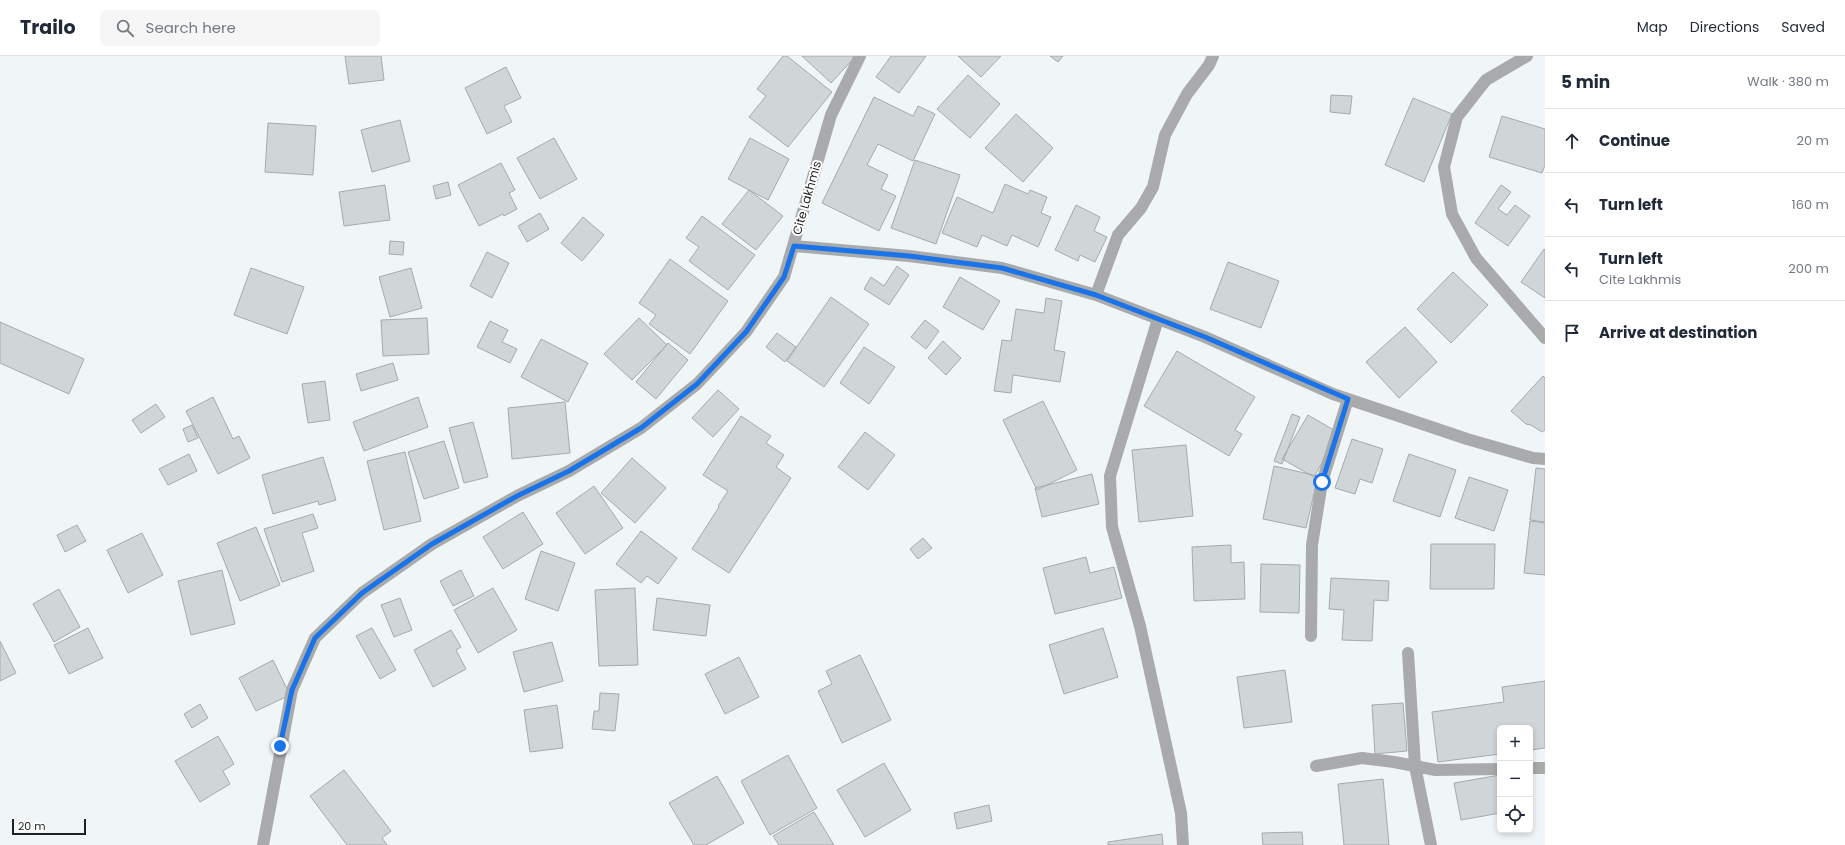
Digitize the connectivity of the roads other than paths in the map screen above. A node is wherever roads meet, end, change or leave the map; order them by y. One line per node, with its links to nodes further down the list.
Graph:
1 (860, 56): 4 (street, Cite Lakhmis)
2 (1214, 56): 5 (street)
3 (1527, 56): 7 (street)
4 (794, 246): 5 (street); 17 (street, Cite Lakhmis)
5 (1096, 295): 6 (street)
6 (1158, 319): 8 (street); 18 (street)
7 (1544, 336)
8 (1348, 399): 9 (street); 10 (street)
9 (1545, 459)
10 (1312, 636)
11 (1408, 653): 13 (street)
12 (1316, 766): 13 (street)
13 (1415, 766): 16 (street); 19 (street)
14 (1533, 768): 15 (street)
15 (1545, 768)
16 (1497, 769)
17 (263, 845)
18 (1183, 845)
19 (1431, 845)

